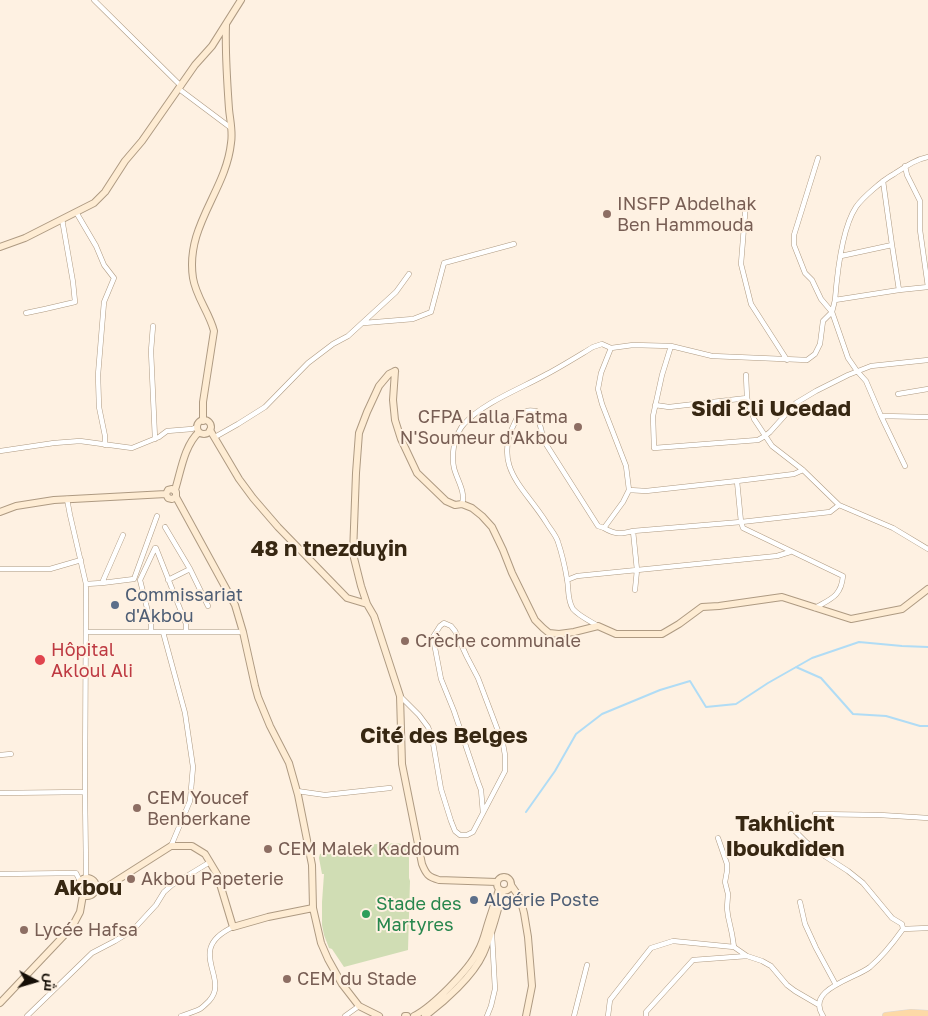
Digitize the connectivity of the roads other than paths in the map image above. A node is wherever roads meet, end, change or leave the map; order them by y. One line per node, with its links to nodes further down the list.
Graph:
1 (94, 0): 4 (street)
2 (241, 0): 3 (street)
3 (226, 25): 4 (street); 5 (street)
4 (180, 87): 5 (street); 11 (street)
5 (231, 128): 36 (street)
6 (928, 157): 8 (street)
7 (818, 158): 21 (street)
8 (905, 166): 9 (street); 18 (street)
9 (883, 181): 14 (street); 16 (street)
10 (746, 202): 26 (street)
11 (76, 212): 12 (street); 43 (street)
12 (62, 219): 15 (street); 20 (street)
13 (514, 244): 22 (street)
14 (892, 245): 16 (street); 18 (street)
15 (0, 247)
16 (841, 256): 19 (street)
17 (409, 274): 22 (street)
18 (899, 290): 19 (street)
19 (834, 300): 21 (street)
20 (26, 312)
21 (832, 312): 26 (street); 28 (street)
22 (363, 323): 39 (street)
23 (152, 326): 41 (street)
24 (671, 346): 25 (street); 26 (street); 33 (street)
25 (611, 348): 48 (street); 51 (street)
26 (787, 360)
27 (928, 360): 28 (street)
28 (857, 371): 34 (street); 40 (street)
29 (746, 375): 32 (street)
30 (928, 389): 31 (street)
31 (898, 394)
32 (747, 398): 33 (street); 40 (street)
33 (655, 405): 40 (street)
34 (881, 416): 35 (street); 45 (street)
35 (928, 417)
36 (203, 421): 37 (street); 38 (street)
37 (198, 430): 38 (street); 41 (street); 49 (street)
38 (210, 430): 39 (street)
39 (215, 436): 72 (street)
40 (764, 436): 46 (street)
41 (156, 439): 43 (street)
42 (0, 445): 44 (street)
43 (105, 445): 44 (street)
44 (0, 450)
45 (905, 466)
46 (803, 470): 47 (street); 52 (street)
47 (737, 482): 48 (street); 55 (street)
48 (629, 490): 57 (street)
49 (175, 493): 50 (street); 80 (street)
50 (67, 499): 53 (street); 62 (street)
51 (462, 504): 72 (street); 75 (street)
52 (839, 505): 55 (street); 60 (street)
53 (0, 512)
54 (157, 516): 68 (street)
55 (741, 522): 58 (street); 61 (street)
56 (165, 527): 63 (street)
57 (604, 528): 58 (street); 67 (street)
58 (633, 531): 65 (street)
59 (123, 535): 68 (street)
60 (928, 549)
61 (790, 552): 65 (street); 74 (street)
62 (81, 560): 64 (street); 69 (street)
63 (190, 569): 66 (street); 73 (street)
64 (0, 570)
65 (636, 570): 67 (street); 71 (street)
66 (168, 580): 77 (street); 79 (street)
67 (567, 580): 75 (street)
68 (102, 583): 69 (street)
69 (86, 584): 76 (street)
70 (928, 589): 74 (street)
71 (635, 590)
72 (367, 604): 81 (street)
73 (208, 606)
74 (815, 608): 75 (street)
75 (598, 626)
76 (86, 632): 77 (street); 86 (street)
77 (151, 632): 78 (street)
78 (163, 632): 79 (street); 93 (street)
79 (186, 632): 80 (street)
80 (243, 632): 85 (street)
81 (400, 696): 88 (street); 97 (street)
82 (11, 754): 83 (street)
83 (0, 755)
84 (390, 788): 85 (street)
85 (297, 791): 103 (street)
86 (85, 792): 87 (street); 96 (street)
87 (0, 793)
88 (483, 813): 88 (street)
89 (791, 814): 106 (street)
90 (814, 814): 91 (street)
91 (928, 818)
92 (718, 838): 108 (street)
93 (172, 846): 94 (street); 99 (street)
94 (210, 862): 104 (street); 116 (street)
95 (0, 874): 96 (street)
96 (83, 879): 99 (street); 101 (street)
97 (497, 882): 98 (street); 100 (street)
98 (511, 885): 100 (street); 123 (street)
99 (95, 890): 101 (street)
100 (501, 890): 107 (street); 120 (street)
101 (83, 895): 112 (street)
102 (800, 902): 111 (street)
103 (313, 908): 104 (street); 113 (street)
104 (233, 927): 117 (street)
105 (928, 928): 106 (street)
106 (903, 929): 111 (street)
107 (492, 933): 121 (street); 122 (street)
108 (734, 947): 109 (street); 125 (street)
109 (747, 956): 114 (street); 126 (street)
110 (587, 965): 124 (street)
111 (836, 985): 114 (street)
112 (0, 1003)
113 (359, 1006): 118 (street); 119 (street)
114 (819, 1006): 127 (street)
115 (928, 1014): 128 (main road)
116 (28, 1016)
117 (181, 1016)
118 (344, 1016)
119 (380, 1016)
120 (414, 1016)
121 (425, 1016)
122 (487, 1016)
123 (526, 1016)
124 (574, 1016)
125 (608, 1016)
126 (646, 1016)
127 (823, 1016)
128 (886, 1016)

